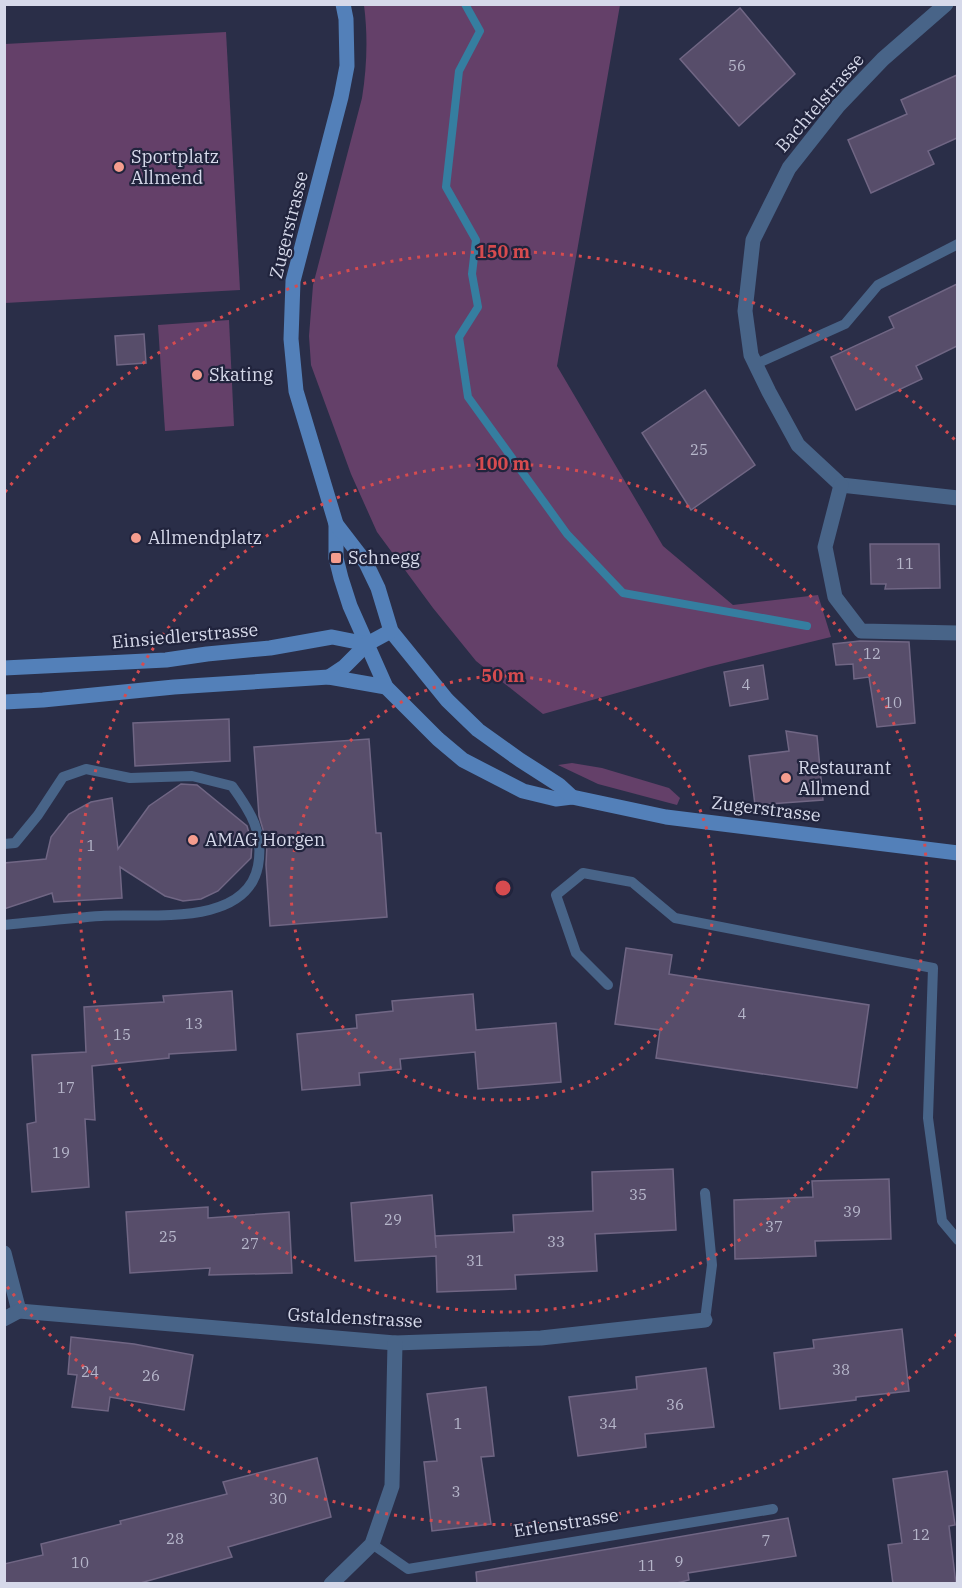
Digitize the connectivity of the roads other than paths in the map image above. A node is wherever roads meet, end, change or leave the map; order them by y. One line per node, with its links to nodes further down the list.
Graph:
1 (343, 4): 7 (main road, Zugerstrasse)
2 (946, 4): 4 (street, Bachtelstrasse)
3 (957, 244): 4 (lane)
4 (754, 359): 5 (street, Bachtelstrasse)
5 (842, 485): 6 (street); 9 (street)
6 (957, 498)
7 (336, 524): 8 (main road, Zugerstrasse); 10 (main road, Zugerstrasse)
8 (391, 631): 10 (main road); 15 (main road, Zugerstrasse)
9 (957, 633)
10 (367, 644): 11 (main road, Einsiedlerstrasse); 12 (main road); 13 (main road, Zugerstrasse)
11 (4, 668)
12 (329, 677): 13 (main road); 14 (main road)
13 (386, 687): 15 (main road, Zugerstrasse)
14 (4, 702)
15 (572, 797): 17 (main road, Zugerstrasse)
16 (4, 844): 18 (lane)
17 (957, 853)
18 (4, 925)
19 (608, 985): 21 (lane)
20 (705, 1193): 25 (lane)
21 (957, 1240)
22 (4, 1253): 23 (street)
23 (19, 1311): 24 (street); 26 (street, Gstaldenstrasse)
24 (4, 1319)
25 (705, 1320): 26 (street, Gstaldenstrasse)
26 (395, 1343): 28 (street)
27 (773, 1509): 28 (lane, Erlenstrasse)
28 (372, 1544): 29 (street)
29 (332, 1584)

